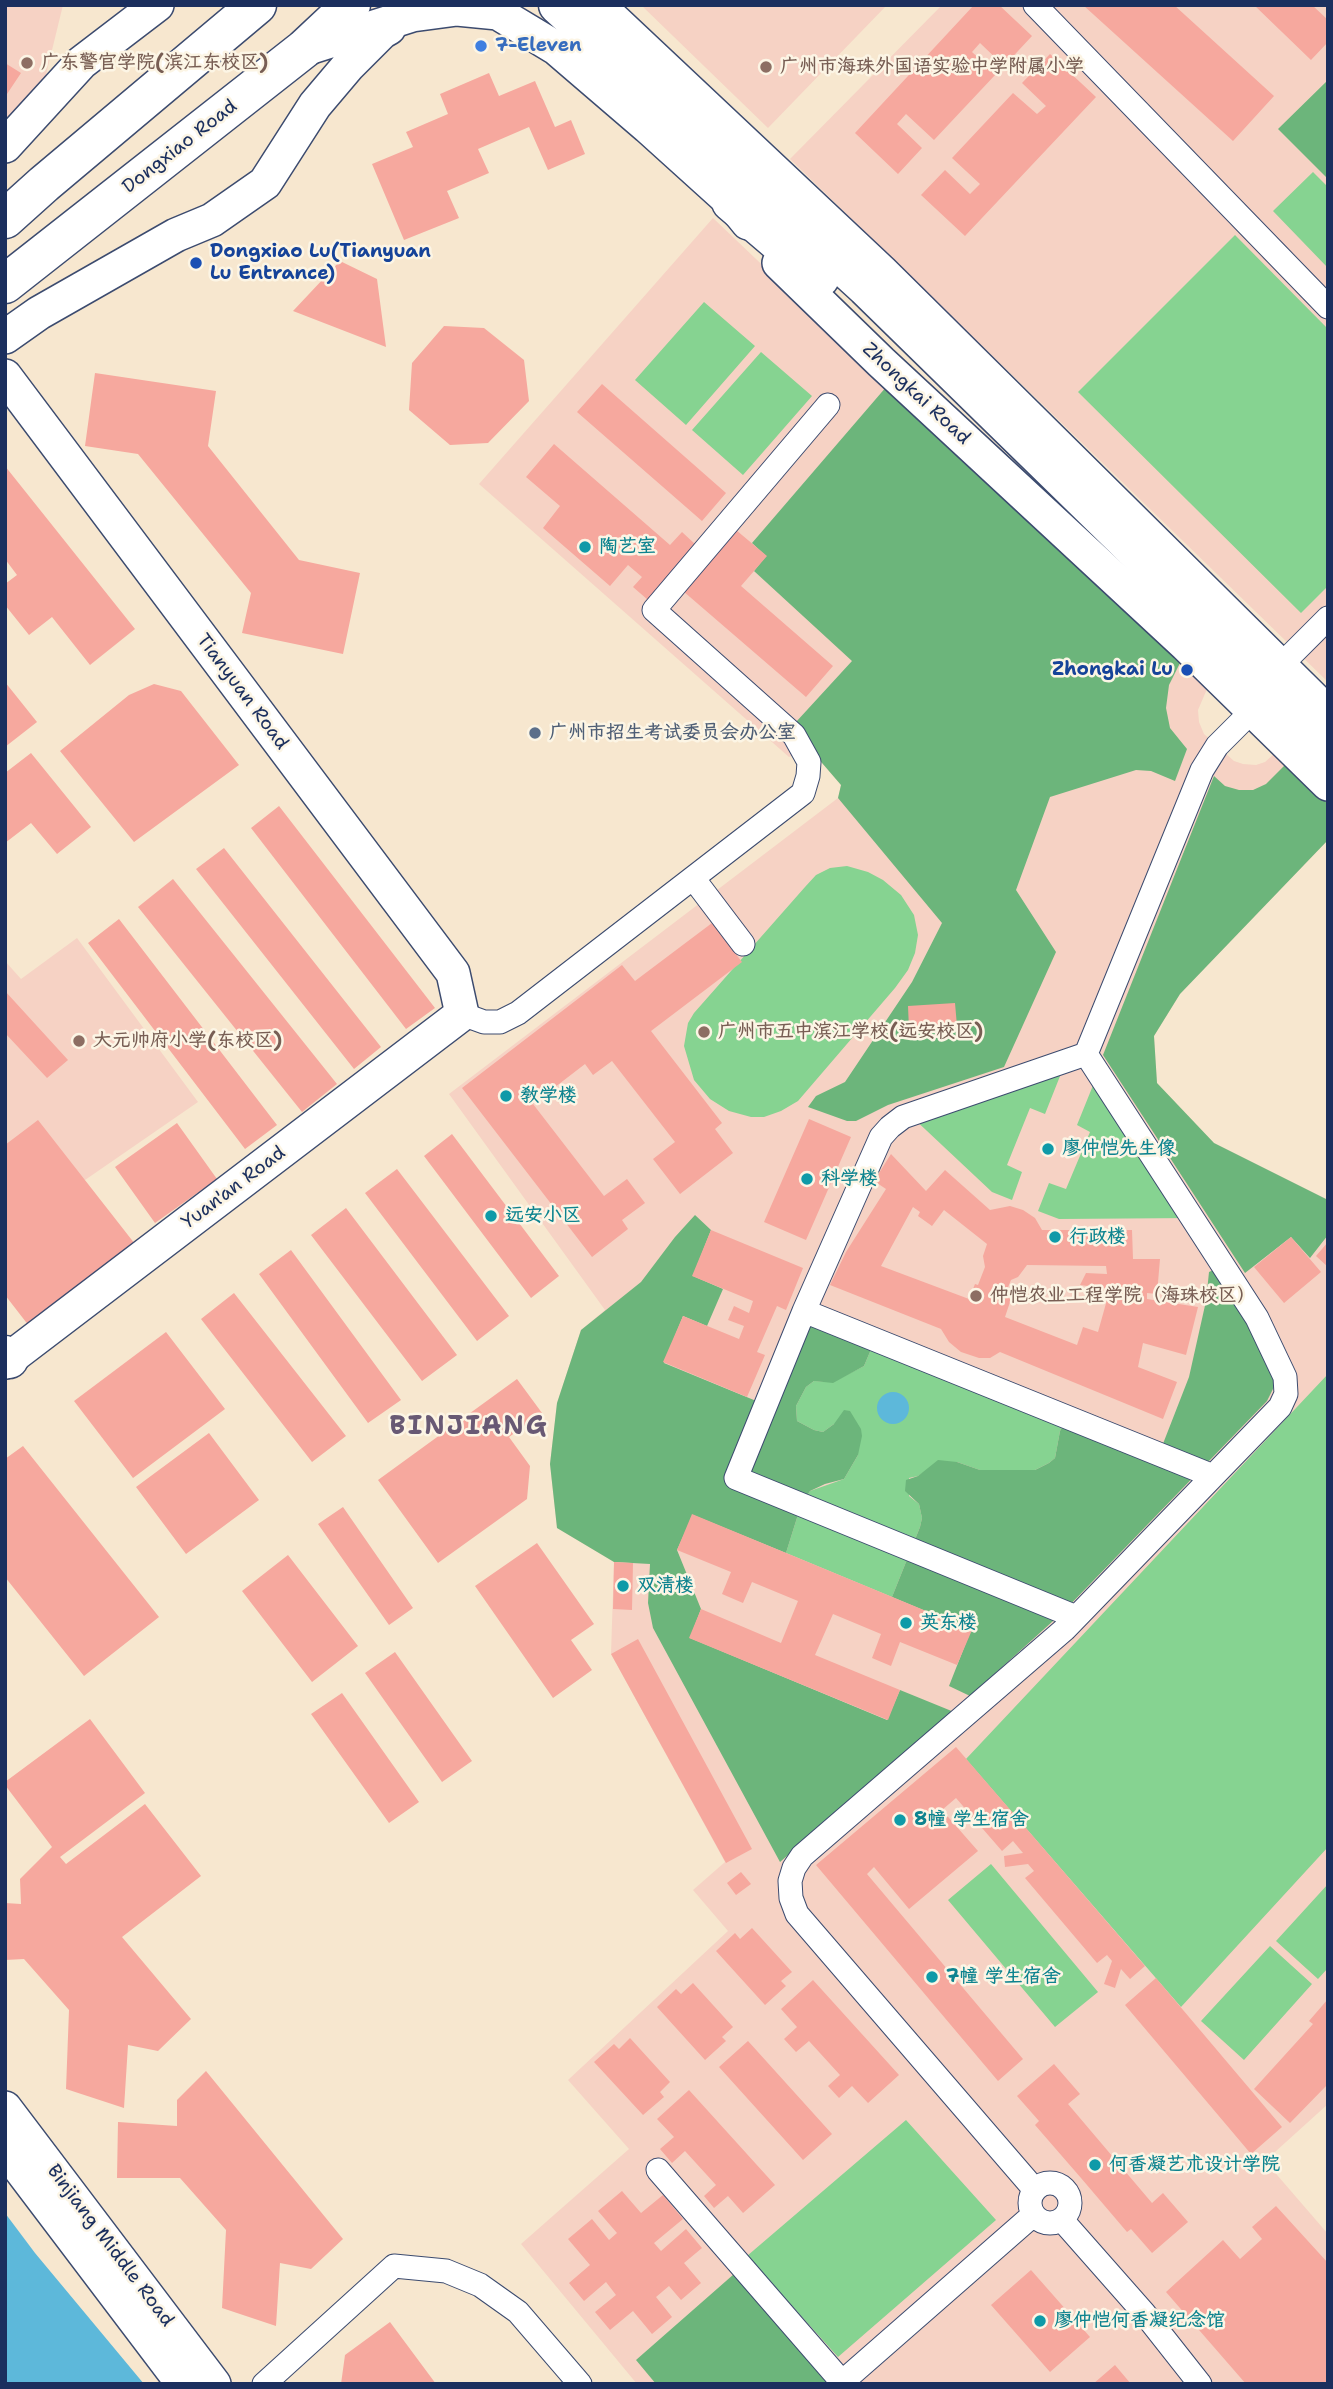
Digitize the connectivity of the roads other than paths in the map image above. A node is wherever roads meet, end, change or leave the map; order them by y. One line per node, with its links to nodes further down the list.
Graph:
1 (157, 5): 9 (main road)
2 (257, 5): 10 (highway)
3 (558, 5): 19 (highway)
4 (598, 5): 21 (main road)
5 (1035, 5): 15 (street)
6 (358, 14): 7 (main road); 8 (main road); 14 (highway, Dongxiao Road)
7 (412, 15): 8 (main road); 11 (main road, Zhongkai Road)
8 (336, 79): 16 (main road)
9 (5, 146)
10 (44, 184): 12 (main road); 13 (highway)
11 (731, 202): 19 (highway); 22 (main road, Zhongkai Road)
12 (5, 209)
13 (5, 219)
14 (5, 284)
15 (1328, 307)
16 (5, 337)
17 (5, 376): 28 (main road, Tianyuan Road)
18 (828, 405): 26 (street)
19 (1133, 548): 24 (highway)
20 (1328, 618): 21 (street)
21 (1280, 666): 23 (main road)
22 (1253, 710): 25 (main road, Zhongkai Road); 29 (street)
23 (1328, 713)
24 (1328, 744)
25 (1328, 784)
26 (693, 878): 27 (street); 28 (street)
27 (743, 944)
28 (462, 1014): 31 (main road, Yuan'an Road)
29 (1086, 1054): 30 (street); 32 (street)
30 (804, 1311): 32 (street); 33 (street)
31 (6, 1359)
32 (1213, 1476): 33 (street)
33 (1076, 1617): 37 (street)
34 (5, 2108): 42 (main road, Binjiang Middle Road)
35 (5, 2149): 41 (main road, Binjiang Middle Road)
36 (658, 2169): 40 (street)
37 (1035, 2190): 38 (street); 39 (street)
38 (1034, 2215): 39 (street); 40 (street)
39 (1062, 2220): 45 (street)
40 (841, 2383)
41 (183, 2384)
42 (214, 2384)
43 (264, 2384): 44 (street)
44 (580, 2384)
45 (1200, 2384)

